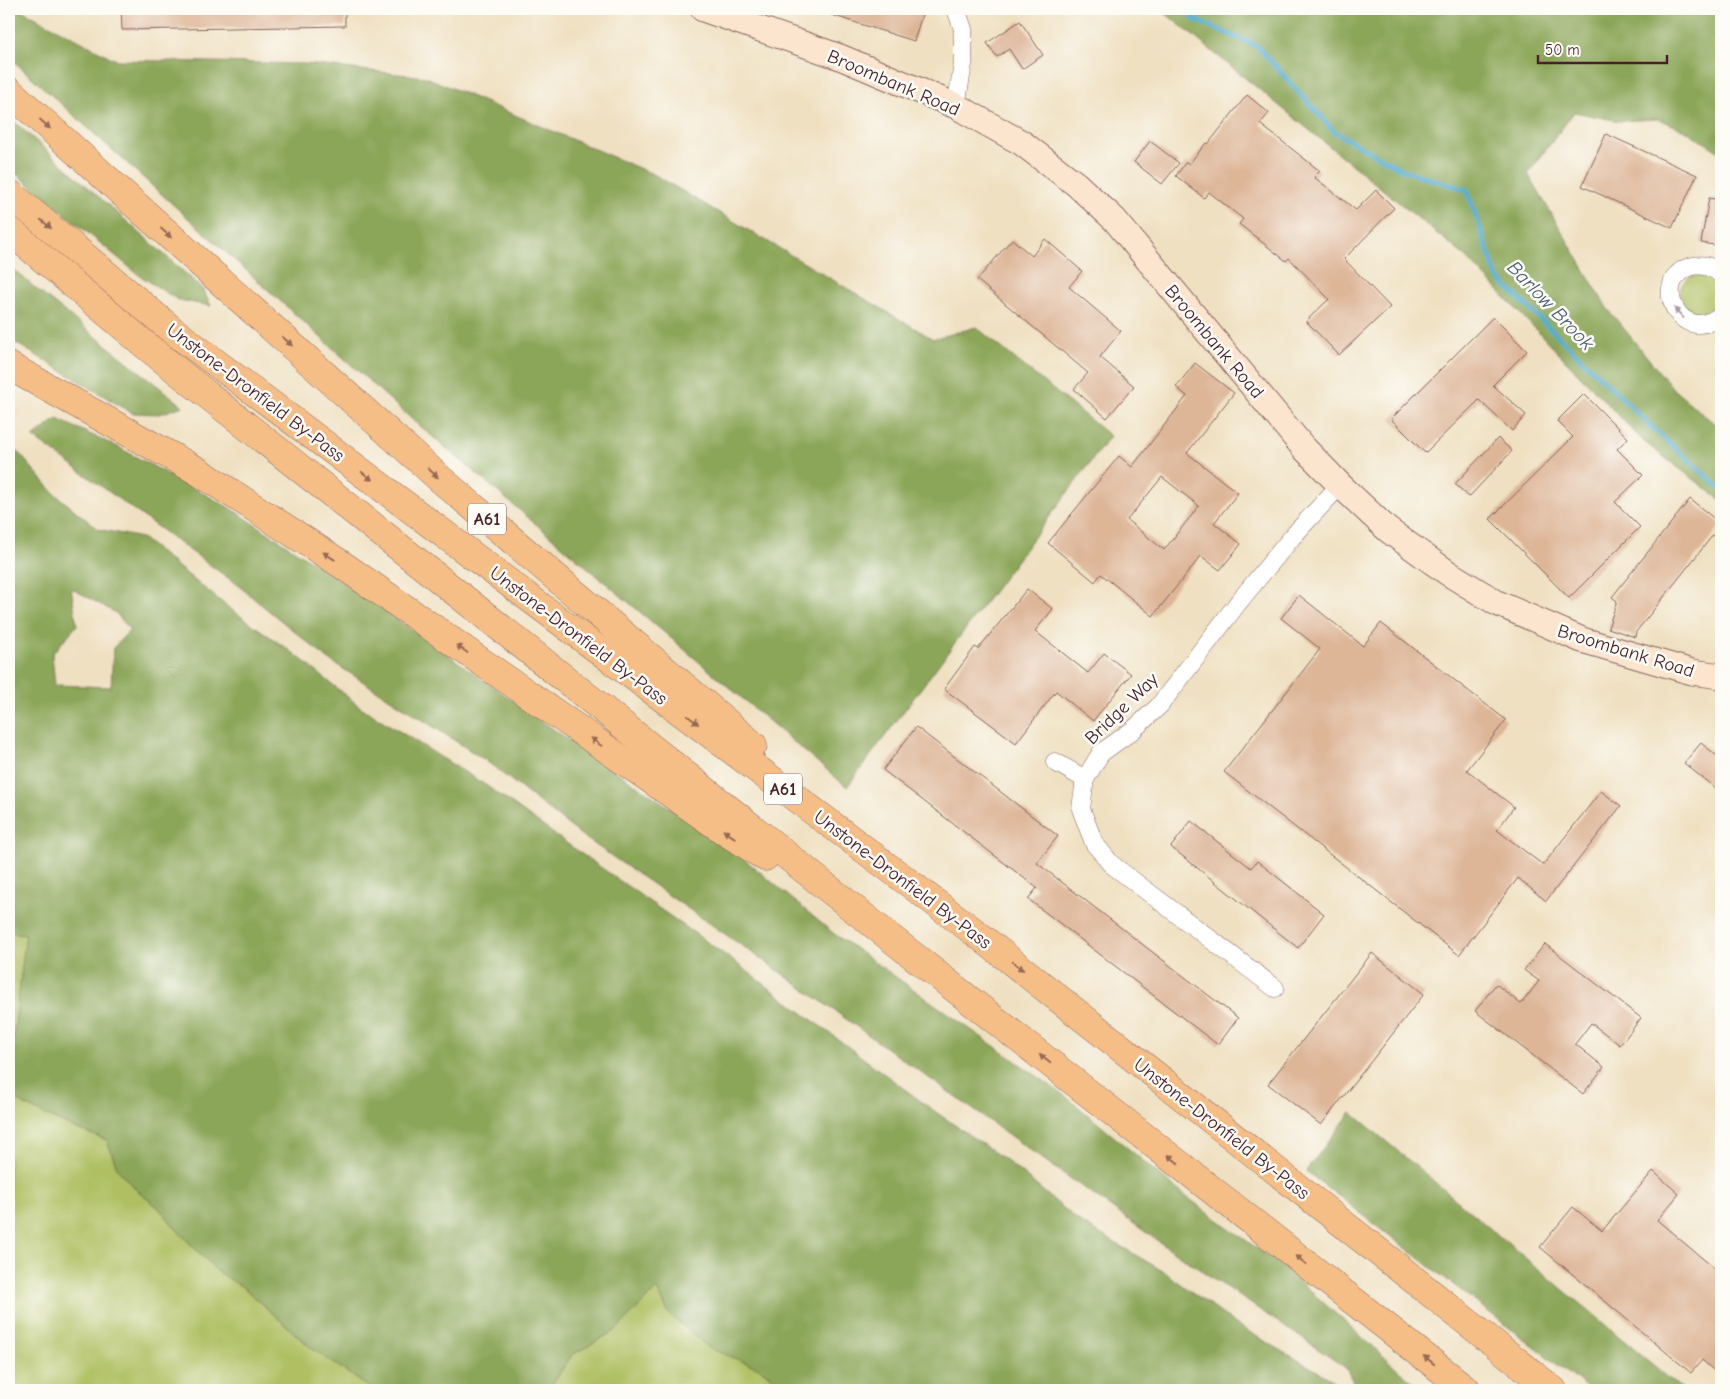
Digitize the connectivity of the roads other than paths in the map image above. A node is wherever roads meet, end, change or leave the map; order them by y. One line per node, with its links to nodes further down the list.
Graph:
1 (703, 9): 4 (street, Broombank Road)
2 (956, 9): 4 (street)
3 (9, 91): 14 (highway, A61, one-way to 14)
4 (956, 106): 10 (street, Broombank Road)
5 (9, 193): 14 (highway, Unstone-Dronfield By-Pass / A61, one-way to 14)
6 (9, 230): 15 (highway, Unstone-Dronfield By-Pass / A61)
7 (1721, 275): 8 (street, one-way to 7)
8 (1721, 315)
9 (9, 366): 15 (highway, A61, one-way to 9)
10 (1340, 485): 11 (street, Broombank Road); 13 (street, Bridge Way)
11 (1721, 676)
12 (1055, 762): 13 (street)
13 (1085, 779): 16 (street, Bridge Way)
14 (977, 934): 18 (highway, Unstone-Dronfield By-Pass / A61, one-way to 18)
15 (888, 936): 17 (highway, Unstone-Dronfield By-Pass / A61, one-way to 15)
16 (1275, 988)
17 (1467, 1390)
18 (1553, 1390)

